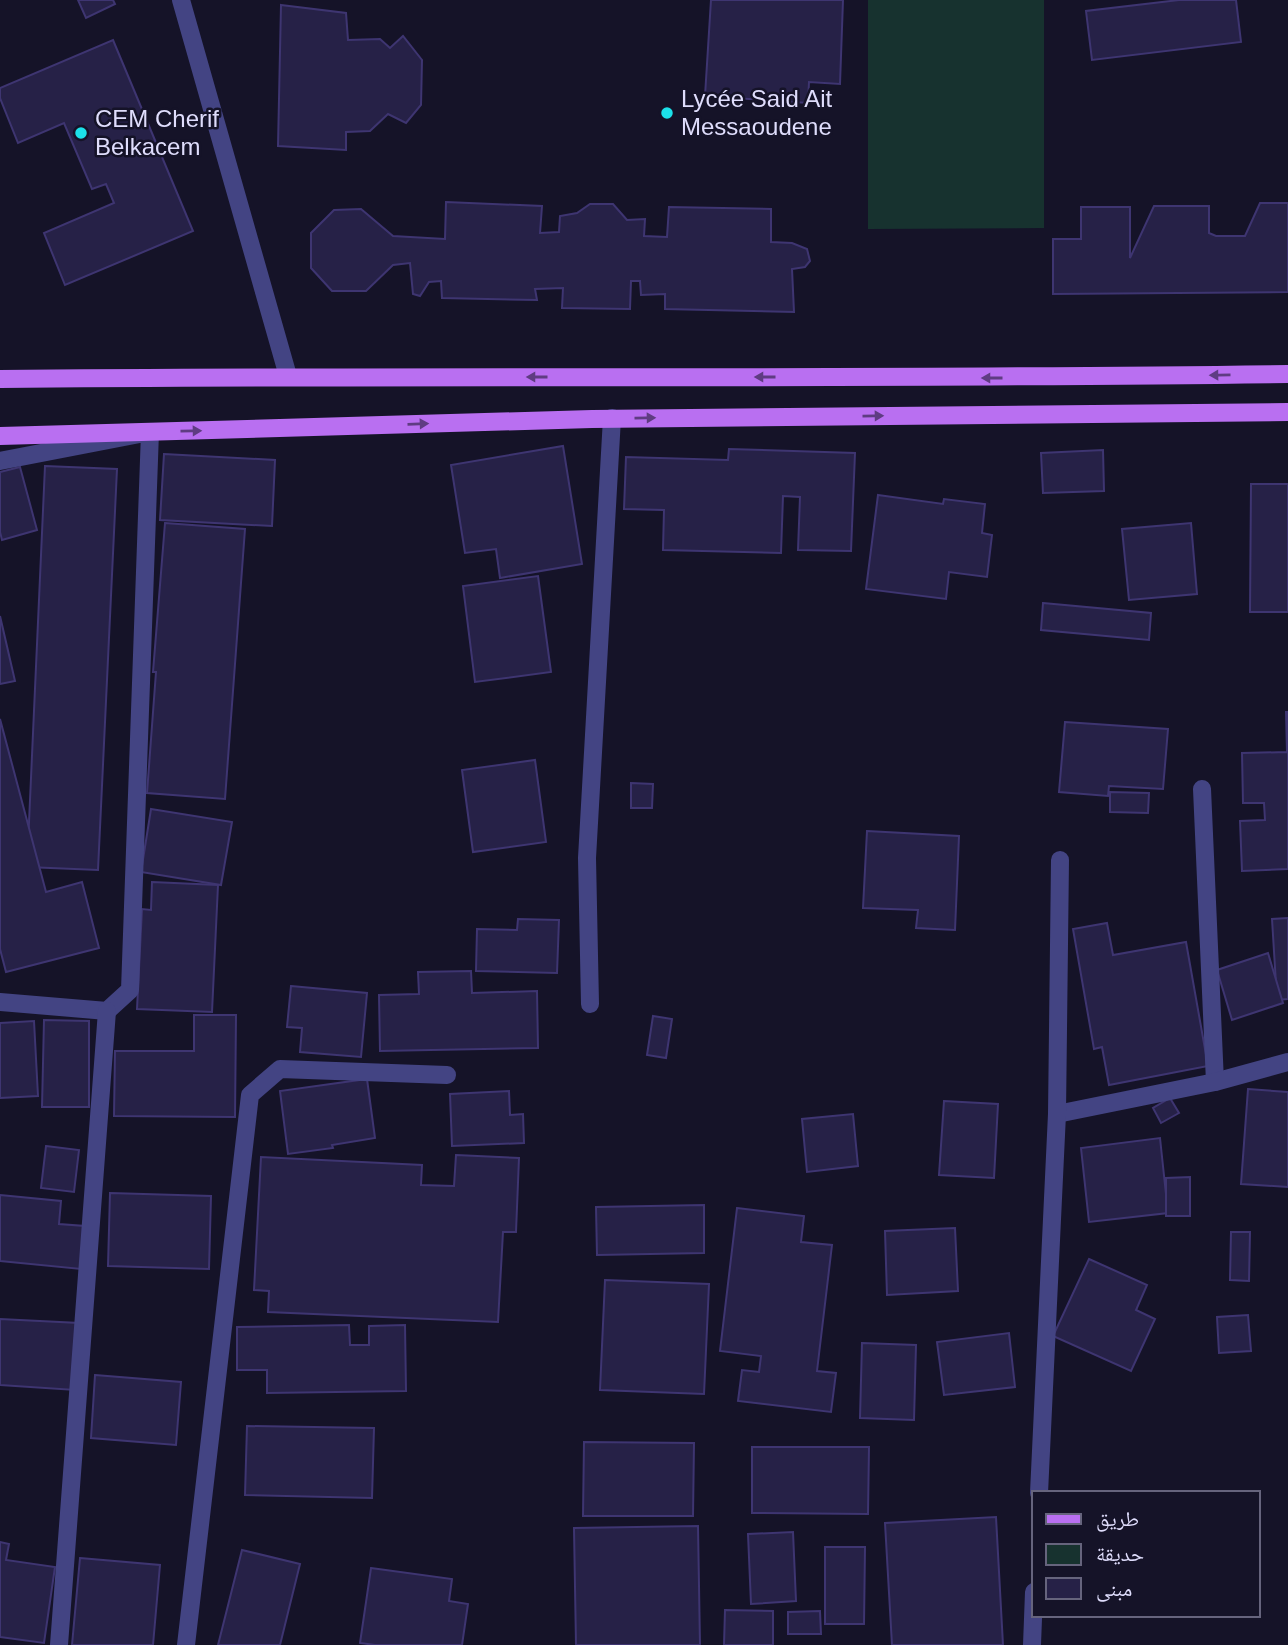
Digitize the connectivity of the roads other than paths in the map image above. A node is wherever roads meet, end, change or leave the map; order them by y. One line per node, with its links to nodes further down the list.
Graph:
1 (181, 0): 3 (street)
2 (1288, 374): 3 (main road, one-way to 3)
3 (288, 376): 4 (main road)
4 (0, 379)
5 (1288, 412): 6 (main road, one-way to 5)
6 (612, 418): 7 (main road, one-way to 6); 13 (street)
7 (150, 432): 8 (main road); 9 (street); 14 (street)
8 (0, 436)
9 (0, 461)
10 (1202, 789): 17 (street)
11 (1060, 860): 18 (street)
12 (0, 1002): 14 (street)
13 (590, 1004)
14 (107, 1011): 21 (street)
15 (1288, 1062): 17 (street)
16 (447, 1075): 22 (street)
17 (1214, 1082): 18 (street)
18 (1057, 1114): 19 (street)
19 (1039, 1491)
20 (1033, 1617): 23 (street)
21 (59, 1645)
22 (186, 1645)
23 (1032, 1645)

